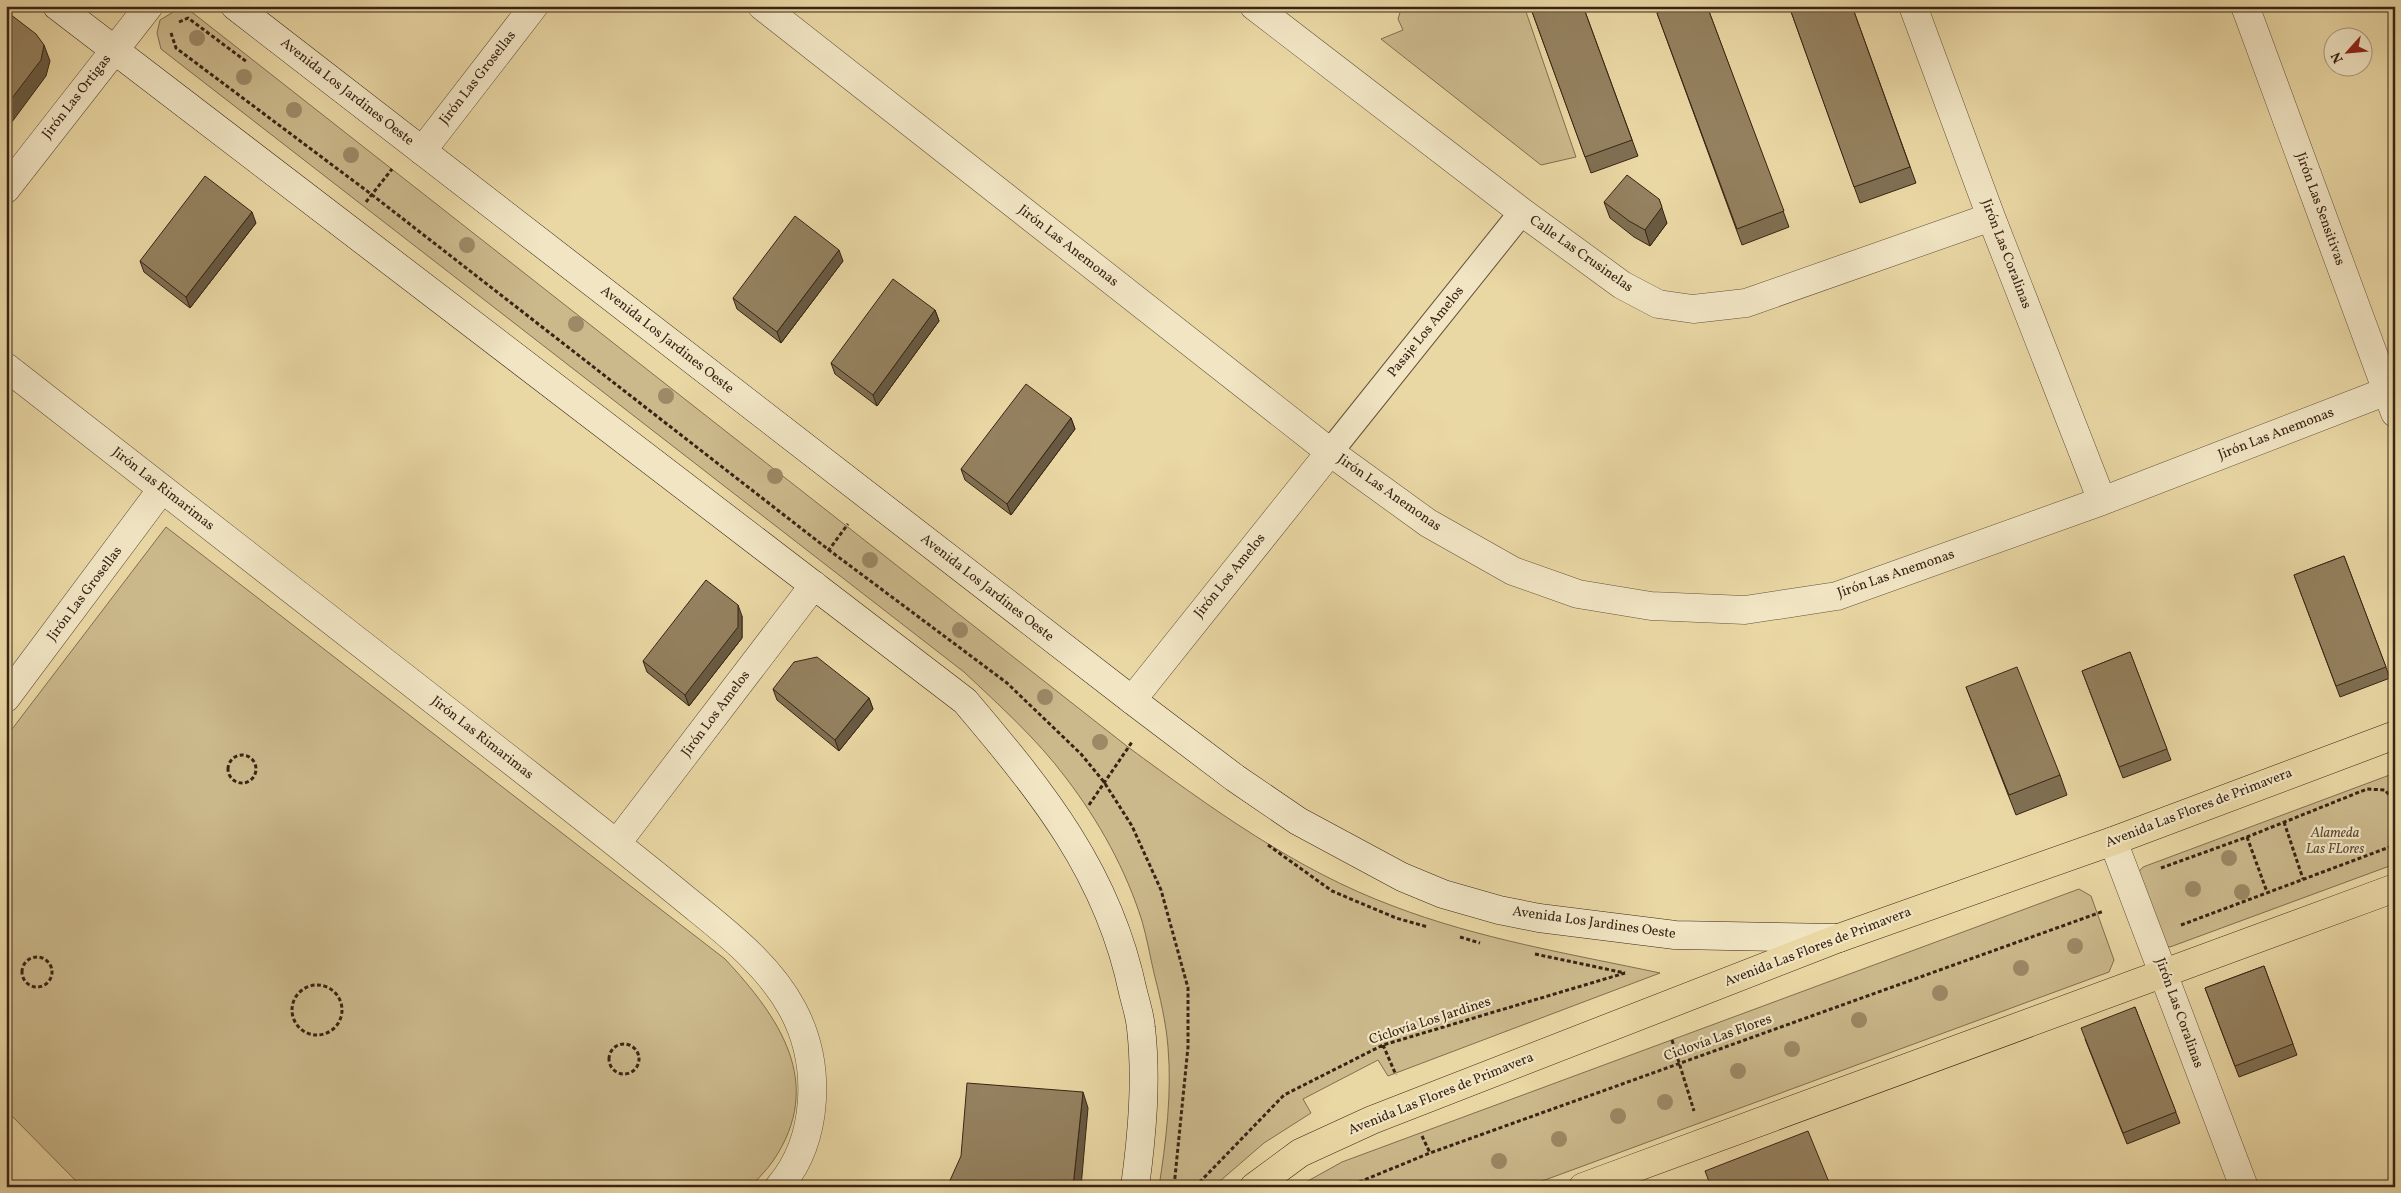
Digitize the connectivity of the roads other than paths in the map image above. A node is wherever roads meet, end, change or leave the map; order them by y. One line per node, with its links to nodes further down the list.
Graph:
1 (57, 6): 9 (street)
2 (149, 6): 9 (street, Jirón Las Ortigas)
3 (235, 6): 10 (street, Avenida Los Jardines Oeste)
4 (534, 6): 10 (street, Jirón Las Grosellas)
5 (762, 6): 16 (street, Jirón Las Anemonas)
6 (1254, 6): 12 (street, Calle Las Crusinelas)
7 (1913, 6): 13 (street, Jirón Las Coralinas)
8 (2245, 6): 15 (street, Jirón Las Sensitivas)
9 (114, 50): 11 (street, Jirón Las Ortigas); 19 (street)
10 (417, 147): 21 (street, Avenida Los Jardines Oeste)
11 (6, 189)
12 (1522, 212): 13 (street, Calle Las Crusinelas); 16 (street, Pasaje Los Amelos)
13 (1991, 217): 18 (street, Jirón Las Coralinas)
14 (6, 367): 17 (street, Jirón Las Rimarimas)
15 (2391, 402): 18 (street, Jirón Las Anemonas)
16 (1330, 452): 18 (street, Jirón Las Anemonas); 21 (street, Jirón Los Amelos)
17 (162, 489): 20 (street, Jirón Las Grosellas); 24 (street, Jirón Las Rimarimas)
18 (2102, 501)
19 (810, 582): 24 (street, Jirón Los Amelos); 29 (street)
20 (6, 698)
21 (1141, 707): 26 (street, Avenida Los Jardines Oeste)
22 (2395, 736): 23 (main road, Avenida Las Flores de Primavera)
23 (2113, 841): 26 (main road, Avenida Las Flores de Primavera); 27 (street, Jirón Las Coralinas)
24 (617, 843): 28 (street, Jirón Las Rimarimas)
25 (2395, 888): 27 (main road)
26 (1839, 938): 30 (main road, Avenida Las Flores de Primavera)
27 (2164, 973): 31 (main road); 32 (street, Jirón Las Coralinas)
28 (779, 1187)
29 (1135, 1187)
30 (1254, 1187)
31 (1584, 1187)
32 (2244, 1187)

